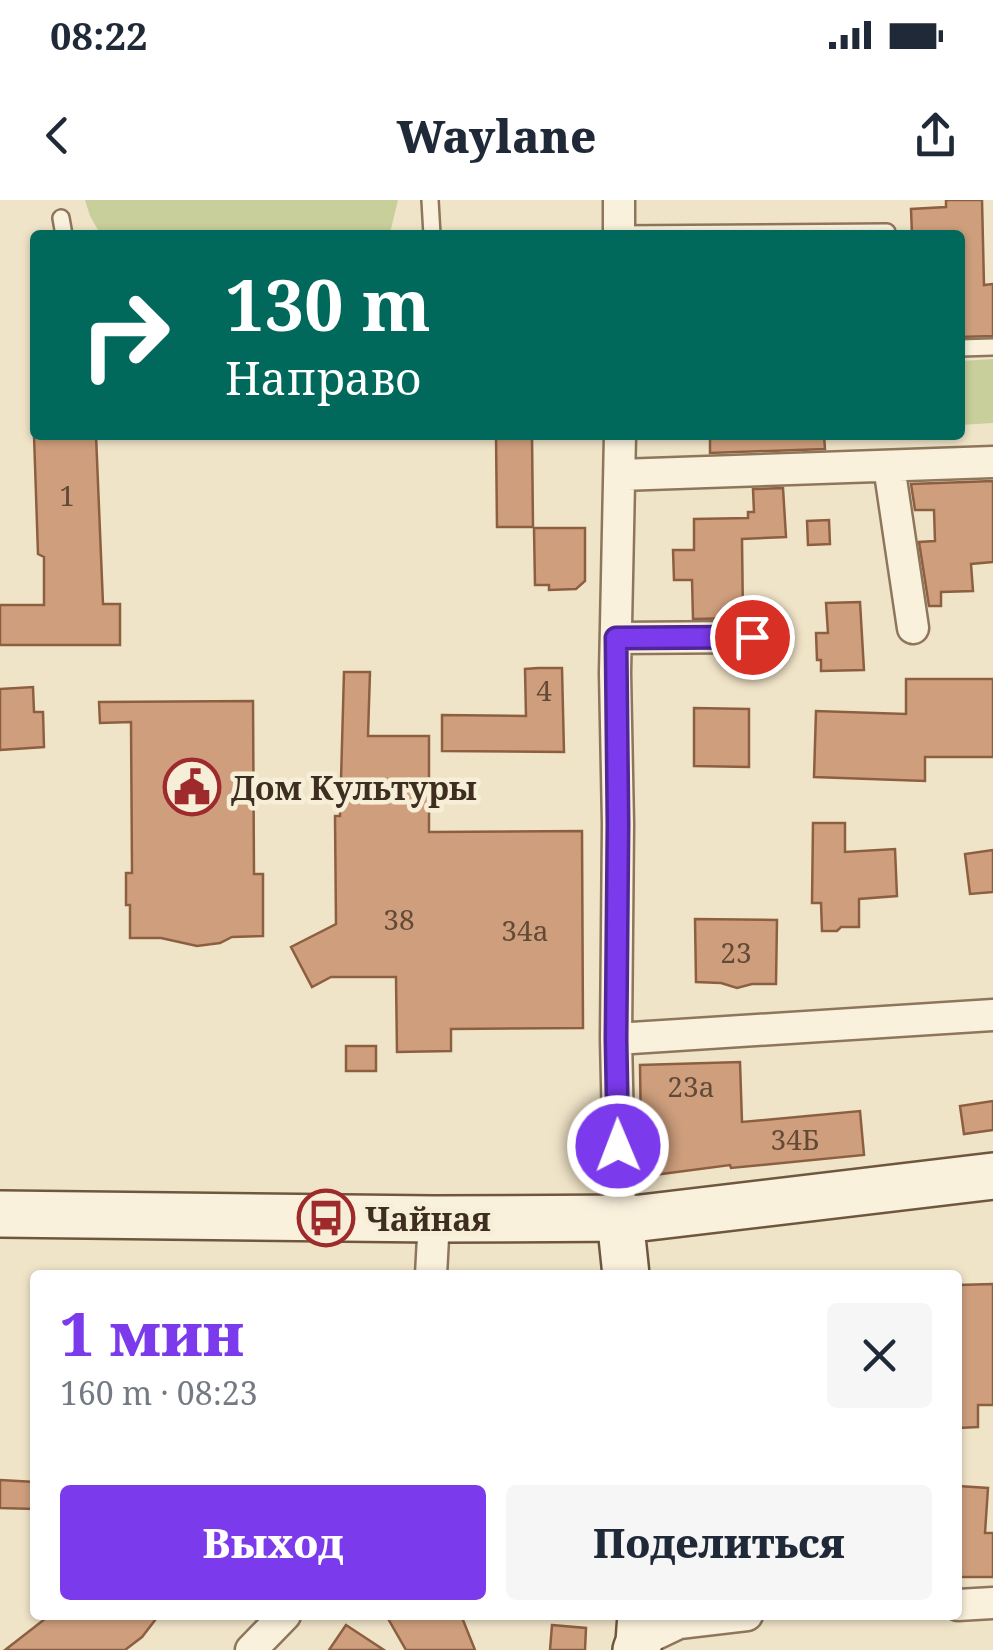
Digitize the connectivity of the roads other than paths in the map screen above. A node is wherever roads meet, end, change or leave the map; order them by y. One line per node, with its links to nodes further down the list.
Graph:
1 (430, 200): 5 (lane)
2 (619, 200): 6 (street)
3 (61, 218): 4 (lane)
4 (63, 230)
5 (432, 230)
6 (619, 230)
7 (993, 347): 8 (lane)
8 (965, 348)
9 (620, 440): 12 (street)
10 (993, 462): 11 (street)
11 (889, 466): 12 (street); 13 (street)
12 (620, 475): 15 (street)
13 (912, 628)
14 (752, 637): 15 (street)
15 (616, 638): 17 (street)
16 (993, 1015): 17 (street)
17 (616, 1039): 20 (street)
18 (993, 1176): 20 (main road)
19 (0, 1214): 21 (main road)
20 (620, 1218): 21 (main road); 23 (main road)
21 (434, 1219): 22 (street)
22 (431, 1270)
23 (625, 1270)
24 (993, 1603): 25 (street)
25 (962, 1604)
26 (280, 1620): 29 (street)
27 (704, 1620): 28 (street)
28 (639, 1636)
29 (252, 1650)

